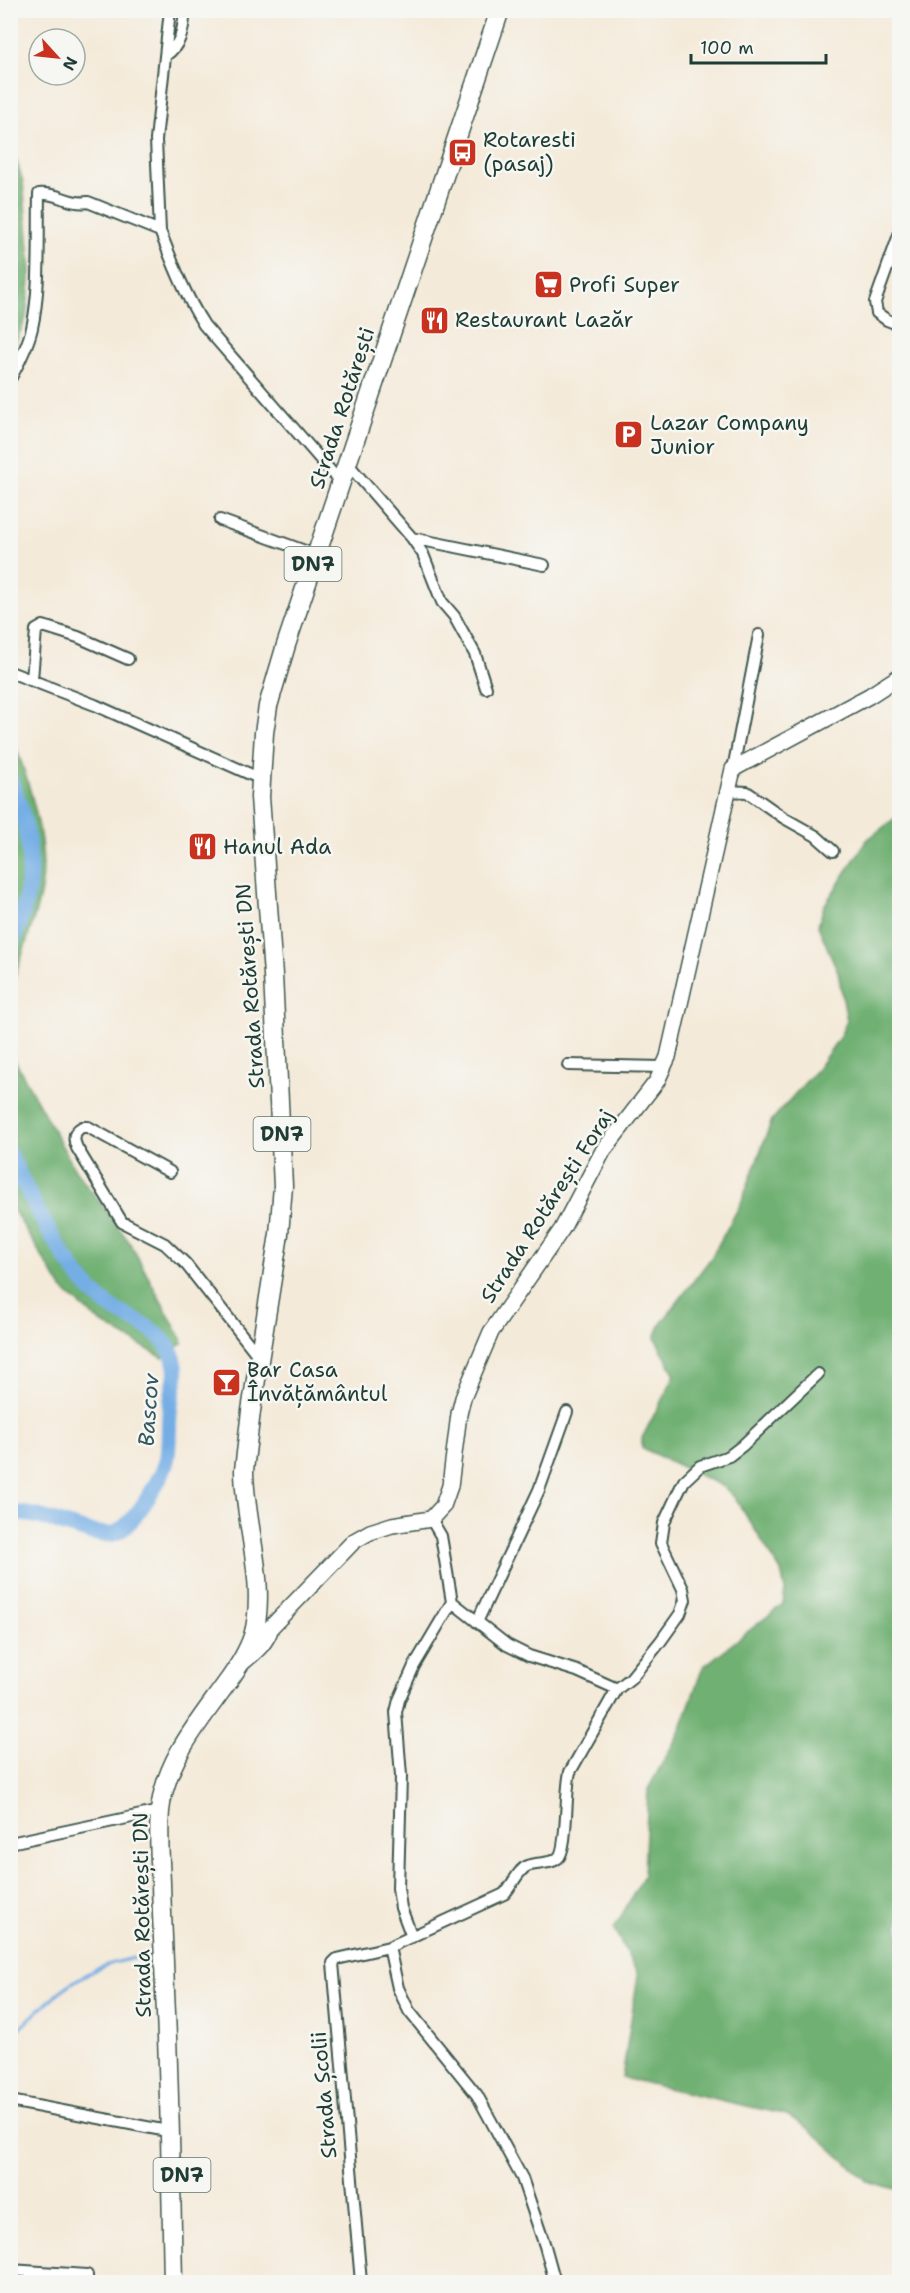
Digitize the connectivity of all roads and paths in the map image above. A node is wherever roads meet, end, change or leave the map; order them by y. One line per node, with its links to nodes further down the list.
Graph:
1 (170, 10): 4 (street)
2 (185, 10): 4 (street)
3 (500, 10): 9 (highway, Strada Rotărești / DN7)
4 (165, 56): 5 (street)
5 (160, 231): 8 (street); 10 (street)
6 (900, 232): 7 (street)
7 (900, 325)
8 (10, 379)
9 (347, 463): 10 (highway, Strada Rotărești / DN7); 12 (street)
10 (341, 483): 13 (highway, Strada Rotărești / DN7)
11 (220, 520): 13 (street)
12 (412, 538): 14 (street); 20 (street)
13 (316, 555): 22 (highway, Strada Rotărești / DN7)
14 (544, 566)
15 (759, 635): 21 (street, Strada Rotărești Foraj)
16 (128, 659): 19 (street)
17 (10, 672): 19 (street)
18 (900, 676): 21 (street)
19 (32, 680): 22 (street)
20 (486, 688)
21 (733, 769): 23 (street, Strada Rotărești Foraj)
22 (261, 779): 24 (highway, Strada Rotărești / DN7)
23 (728, 791): 25 (street); 27 (street, Strada Rotărești Foraj)
24 (262, 827): 29 (highway, Strada Rotărești DN / DN7)
25 (832, 851)
26 (568, 1065): 27 (street)
27 (663, 1067): 32 (street, Strada Rotărești Foraj)
28 (170, 1172): 29 (street)
29 (260, 1358): 34 (highway, Strada Rotărești DN / DN7)
30 (818, 1374): 38 (street)
31 (567, 1412): 35 (street)
32 (431, 1519): 33 (street); 36 (street)
33 (452, 1602): 35 (street); 41 (street)
34 (258, 1610): 36 (street); 37 (highway, Strada Rotărești DN / DN7)
35 (477, 1622): 38 (street)
36 (271, 1627): 37 (street)
37 (240, 1665): 39 (highway, Strada Rotărești DN / DN7)
38 (617, 1689): 41 (street)
39 (160, 1810): 40 (street); 43 (highway, Strada Rotărești DN / DN7)
40 (10, 1843)
41 (412, 1937): 42 (street)
42 (389, 1947): 51 (street, Strada Școlii); 52 (street)
43 (169, 2068): 45 (highway, DN7); 49 (highway, DN7); 50 (highway, DN7)
44 (10, 2101): 45 (street)
45 (162, 2130): 48 (highway, DN7)
46 (10, 2270): 47 (street)
47 (87, 2283)
48 (162, 2283)
49 (173, 2283)
50 (186, 2283)
51 (362, 2283)
52 (555, 2283)

